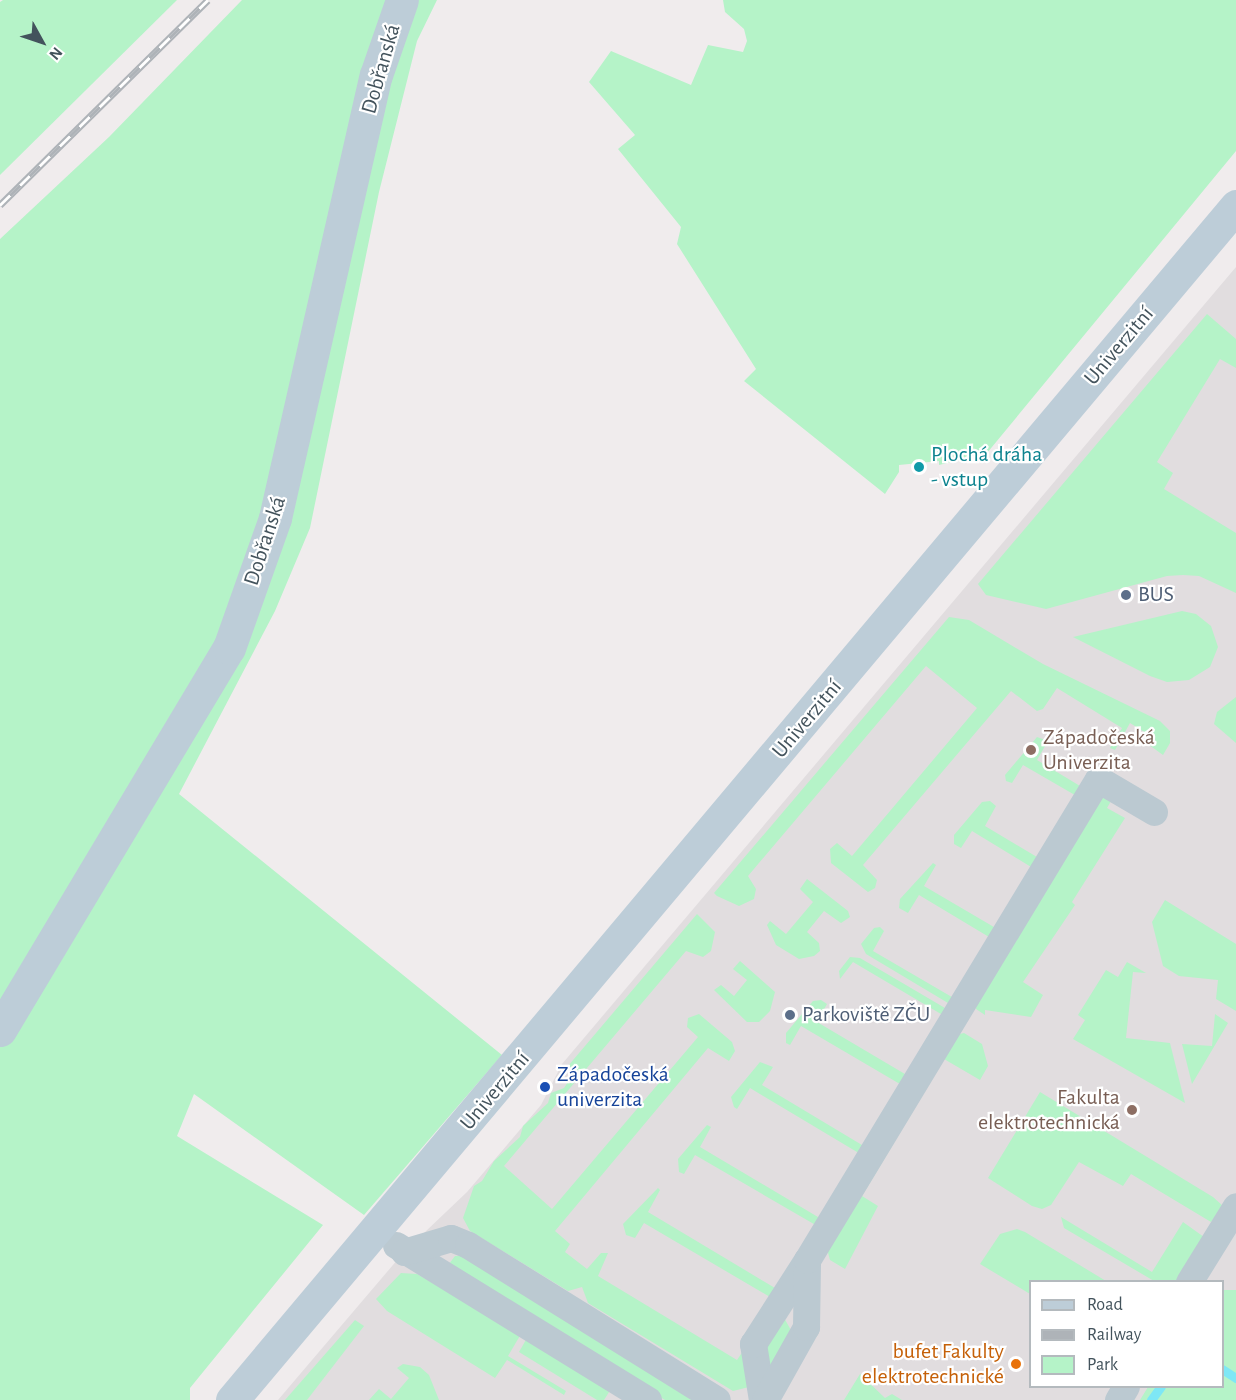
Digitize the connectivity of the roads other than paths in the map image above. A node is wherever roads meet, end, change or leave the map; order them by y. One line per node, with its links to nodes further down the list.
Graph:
1 (402, 0): 4 (street, Dobřanská)
2 (1236, 206): 6 (street, Univerzitní)
3 (1154, 813): 8 (street)
4 (0, 1030)
5 (1236, 1206): 9 (street)
6 (377, 1231): 7 (street); 10 (street, Univerzitní)
7 (404, 1252): 11 (street); 12 (street)
8 (807, 1260): 13 (street); 13 (street)
9 (1190, 1280)
10 (232, 1400)
11 (648, 1400)
12 (717, 1400)
13 (764, 1400)

